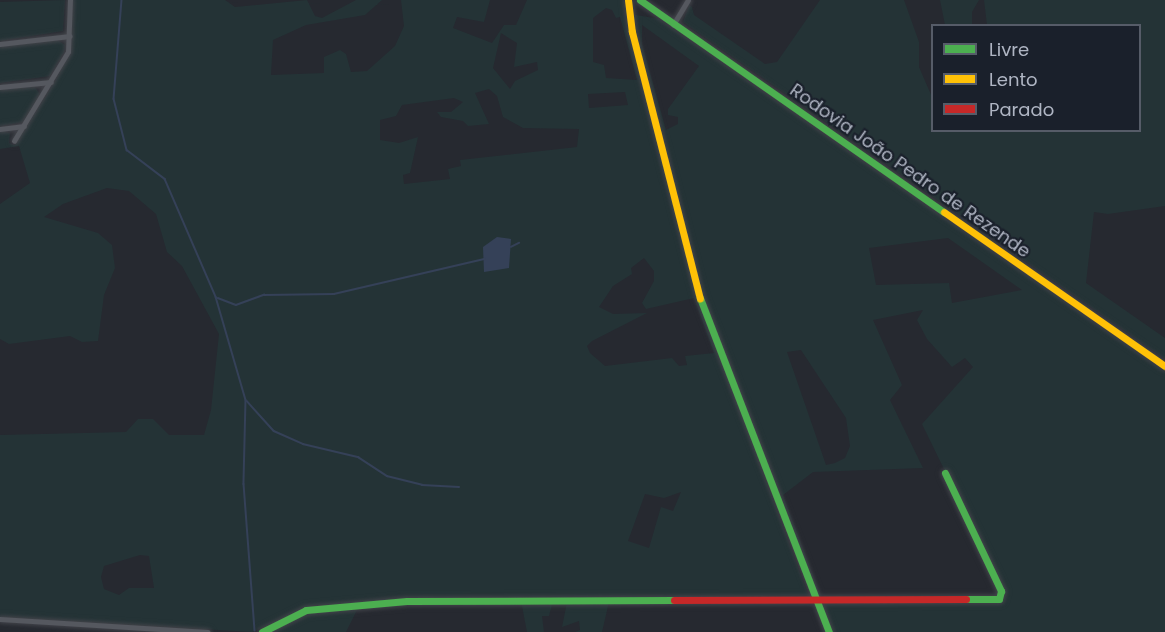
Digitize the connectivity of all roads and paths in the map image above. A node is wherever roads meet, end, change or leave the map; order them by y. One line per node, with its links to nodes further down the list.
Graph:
1 (70, 0): 6 (street)
2 (628, 0): 15 (street)
3 (640, 0): 5 (street, Rodovia João Pedro de Rezende)
4 (688, 0): 5 (street)
5 (673, 25): 13 (street, Rodovia João Pedro de Rezende)
6 (70, 36): 7 (street); 8 (street)
7 (0, 44)
8 (52, 82): 9 (street); 10 (street)
9 (0, 87)
10 (25, 126): 11 (street); 12 (street)
11 (0, 129)
12 (14, 141)
13 (1165, 366)
14 (945, 473): 15 (street)
15 (814, 598): 18 (street); 19 (street)
16 (0, 619): 17 (street)
17 (208, 632)
18 (262, 632)
19 (829, 632)

